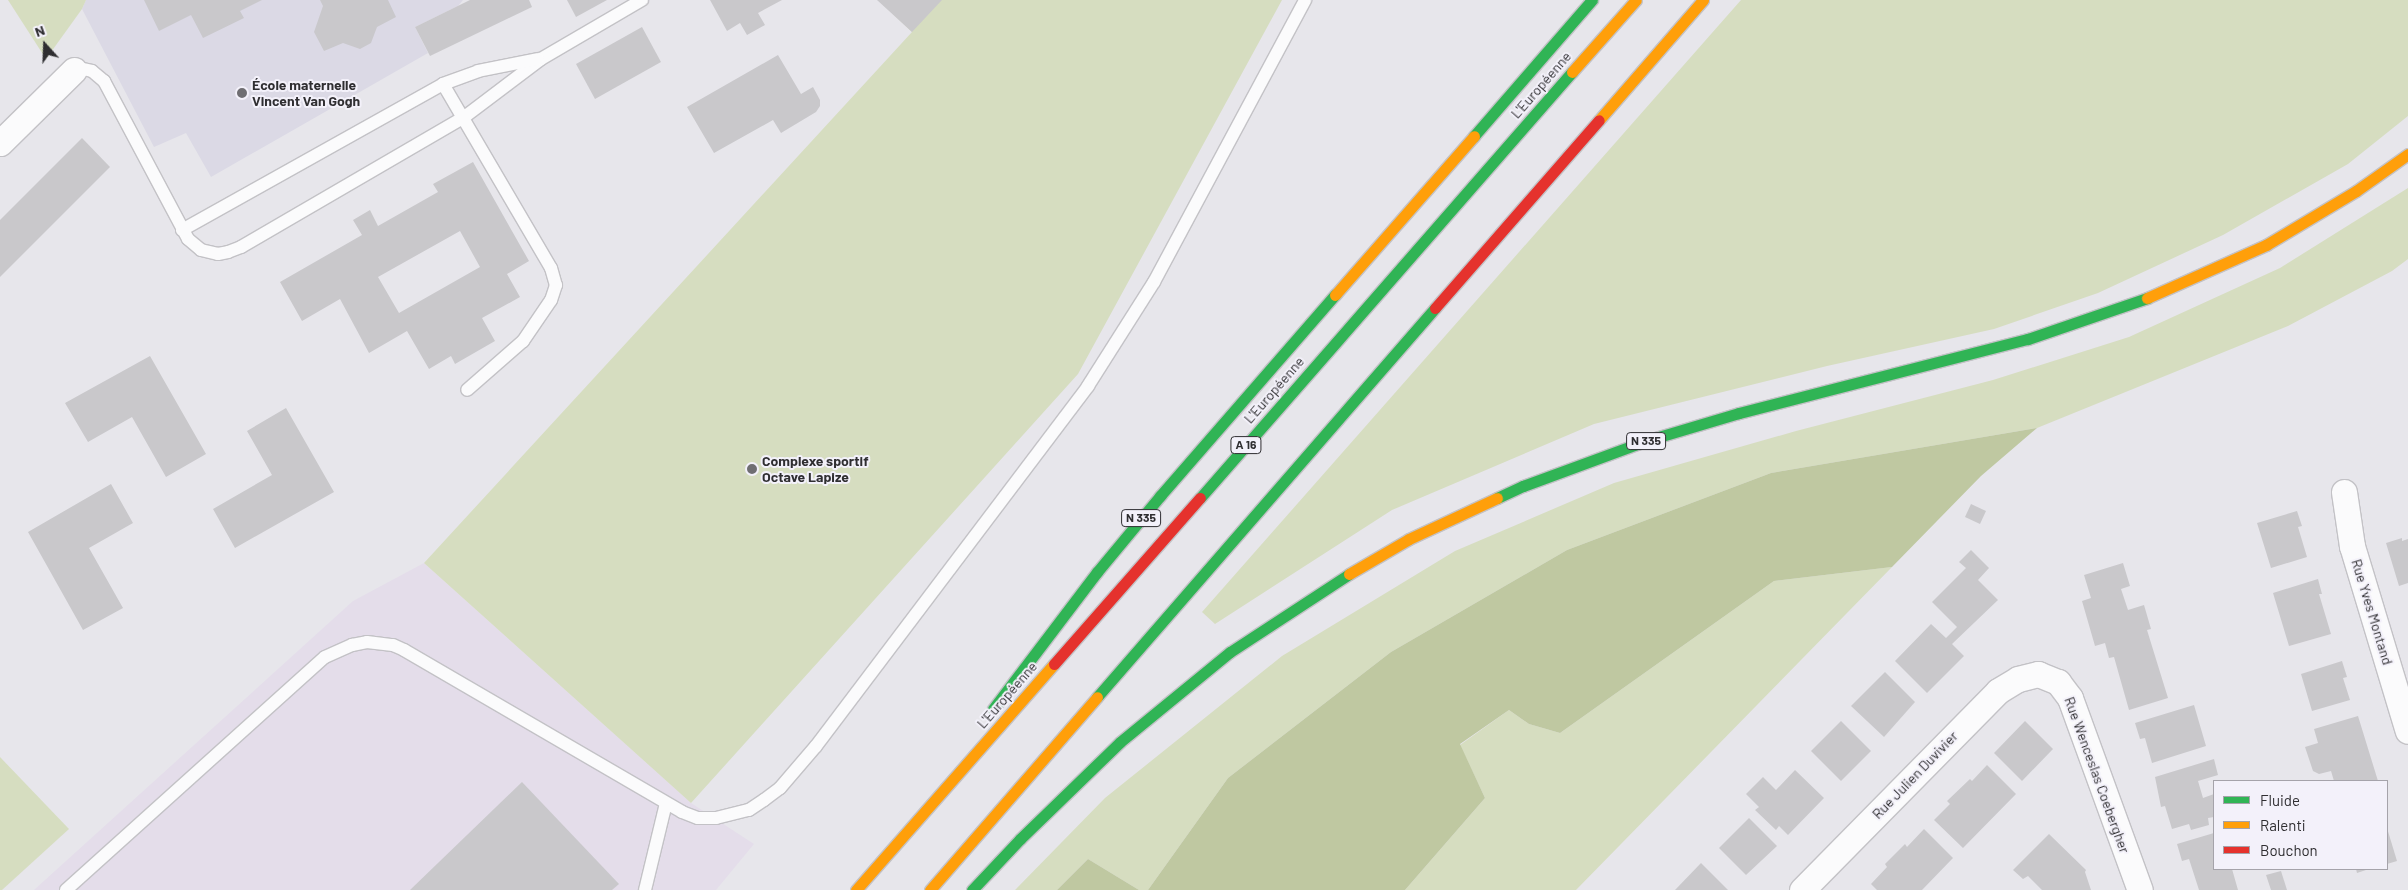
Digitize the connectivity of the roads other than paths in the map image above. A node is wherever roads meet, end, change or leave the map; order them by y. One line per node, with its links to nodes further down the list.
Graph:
1 (642, 0): 6 (lane)
2 (1305, 0): 19 (lane)
3 (1592, 0): 16 (highway, N 335)
4 (1636, 0): 22 (highway, L'Européenne / A 16)
5 (1703, 0): 23 (highway)
6 (541, 59): 8 (lane); 9 (lane)
7 (74, 70): 10 (street); 12 (lane)
8 (443, 84): 9 (lane); 12 (lane)
9 (463, 118): 12 (lane); 13 (lane)
10 (0, 143)
11 (2408, 154): 24 (highway, N 335)
12 (182, 230)
13 (467, 390)
14 (2344, 492): 17 (street, Rue Yves Montand)
15 (2038, 674): 25 (street, Rue Julien Duvivier); 26 (street, Rue Wenceslas Coebergher)
16 (984, 720)
17 (2408, 731)
18 (949, 766): 22 (highway)
19 (666, 803): 20 (lane); 21 (lane)
20 (66, 890)
21 (645, 890)
22 (855, 890)
23 (930, 890)
24 (972, 890)
25 (1802, 890)
26 (2140, 890)

